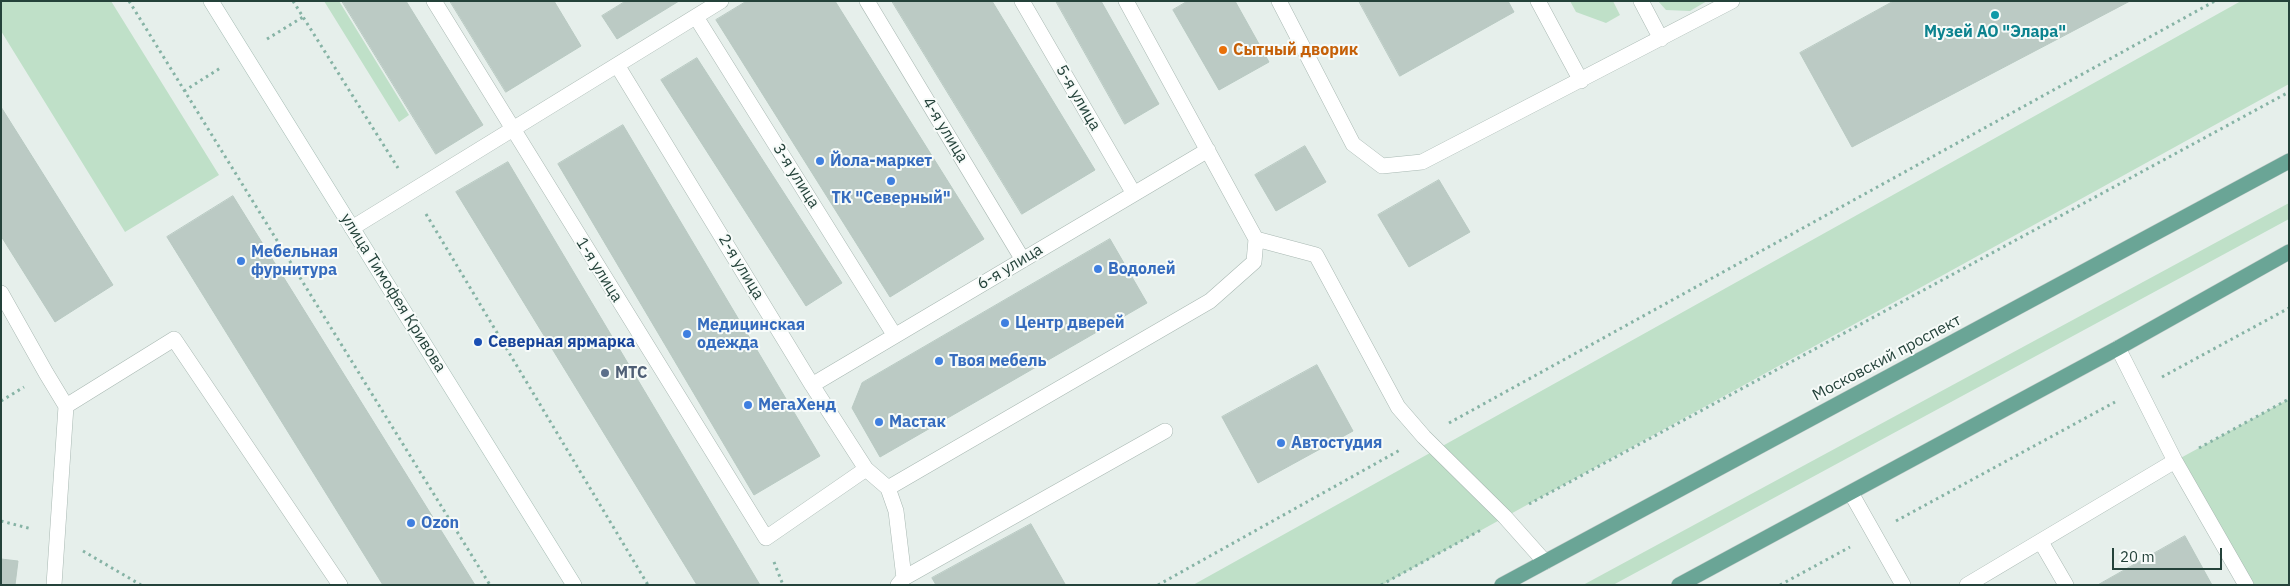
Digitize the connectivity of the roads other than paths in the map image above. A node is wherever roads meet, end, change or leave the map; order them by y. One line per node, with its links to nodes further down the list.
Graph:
1 (211, 1): 19 (street, улица Тимофея Кривова)
2 (434, 1): 15 (street, 1-я улица)
3 (721, 1): 11 (street)
4 (867, 1): 22 (street, 4-я улица)
5 (1022, 1): 18 (street, 5-я улица)
6 (1126, 1): 16 (street)
7 (1279, 1): 14 (street)
8 (1538, 1): 14 (street)
9 (1641, 1): 12 (street)
10 (1732, 1): 12 (street)
11 (696, 16): 13 (street); 24 (street, 3-я улица)
12 (1661, 39): 14 (street)
13 (617, 65): 15 (street); 26 (street, 2-я улица)
14 (1581, 81)
15 (512, 130): 19 (street); 30 (street, 1-я улица)
16 (1208, 150): 18 (street, 6-я улица); 20 (street)
17 (2289, 161): 34 (main road, Московский проспект)
18 (1134, 194): 22 (street, 6-я улица)
19 (352, 228): 38 (street, улица Тимофея Кривова)
20 (1256, 239): 31 (street); 34 (street)
21 (2289, 252): 25 (main road)
22 (1023, 260): 24 (street, 6-я улица)
23 (1, 293): 27 (street)
24 (895, 336): 26 (street, 6-я улица)
25 (2118, 348): 29 (street); 32 (main road)
26 (812, 385): 30 (street, 2-я улица)
27 (66, 406): 36 (street); 37 (street)
28 (1165, 431): 35 (street)
29 (2175, 461): 33 (street); 44 (street)
30 (866, 469): 31 (street, 2-я улица)
31 (888, 488): 35 (street)
32 (1851, 493): 40 (main road); 41 (street)
33 (2041, 542): 42 (street); 43 (street)
34 (1545, 562): 39 (main road, Московский проспект)
35 (901, 581)
36 (54, 585)
37 (340, 585)
38 (574, 585)
39 (1502, 585)
40 (1679, 585)
41 (1903, 585)
42 (1967, 585)
43 (2066, 585)
44 (2246, 585)

